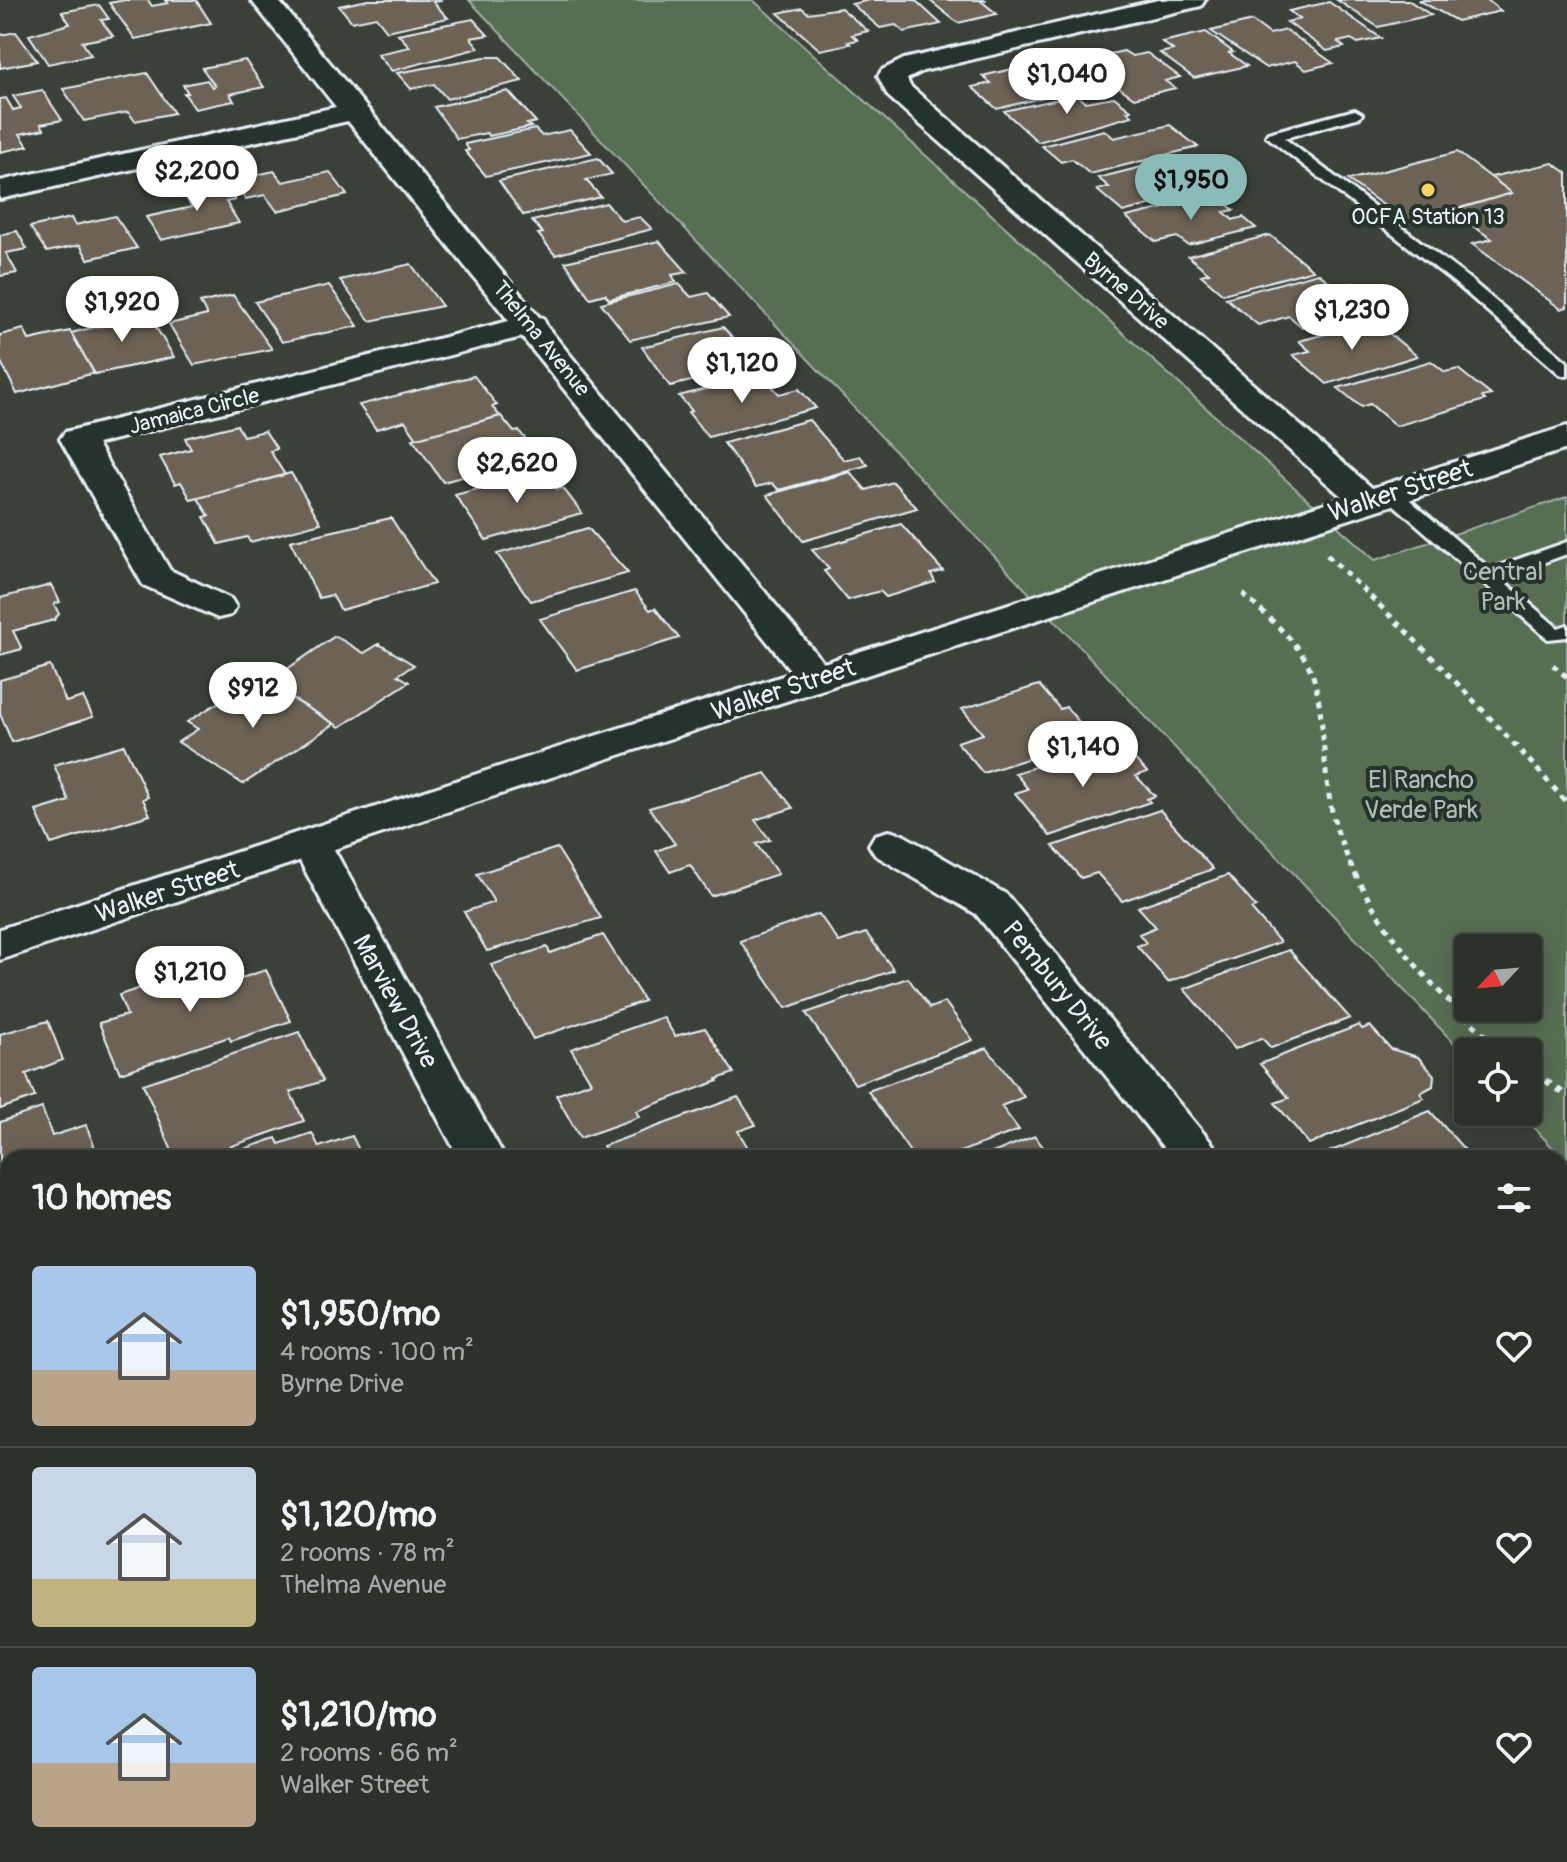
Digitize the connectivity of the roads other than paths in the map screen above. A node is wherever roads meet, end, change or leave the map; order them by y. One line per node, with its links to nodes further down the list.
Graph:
1 (264, 0): 3 (street, Thelma Avenue)
2 (1192, 0): 9 (street, Byrne Drive)
3 (355, 111): 5 (street); 6 (street, Thelma Avenue)
4 (1355, 114): 7 (lane)
5 (0, 190)
6 (532, 325): 12 (street, Jamaica Circle); 14 (street, Thelma Avenue)
7 (1567, 371)
8 (1567, 437): 9 (main road, Walker Street)
9 (1379, 497): 11 (lane); 14 (main road, Walker Street)
10 (1567, 548): 11 (lane)
11 (1487, 576): 13 (lane)
12 (218, 607)
13 (1567, 631)
14 (817, 679): 15 (main road, Walker Street)
15 (311, 844): 17 (main road, Walker Street); 18 (street, Marview Drive)
16 (889, 845): 19 (street, Pembury Drive)
17 (0, 945)
18 (478, 1150)
19 (1191, 1150)

